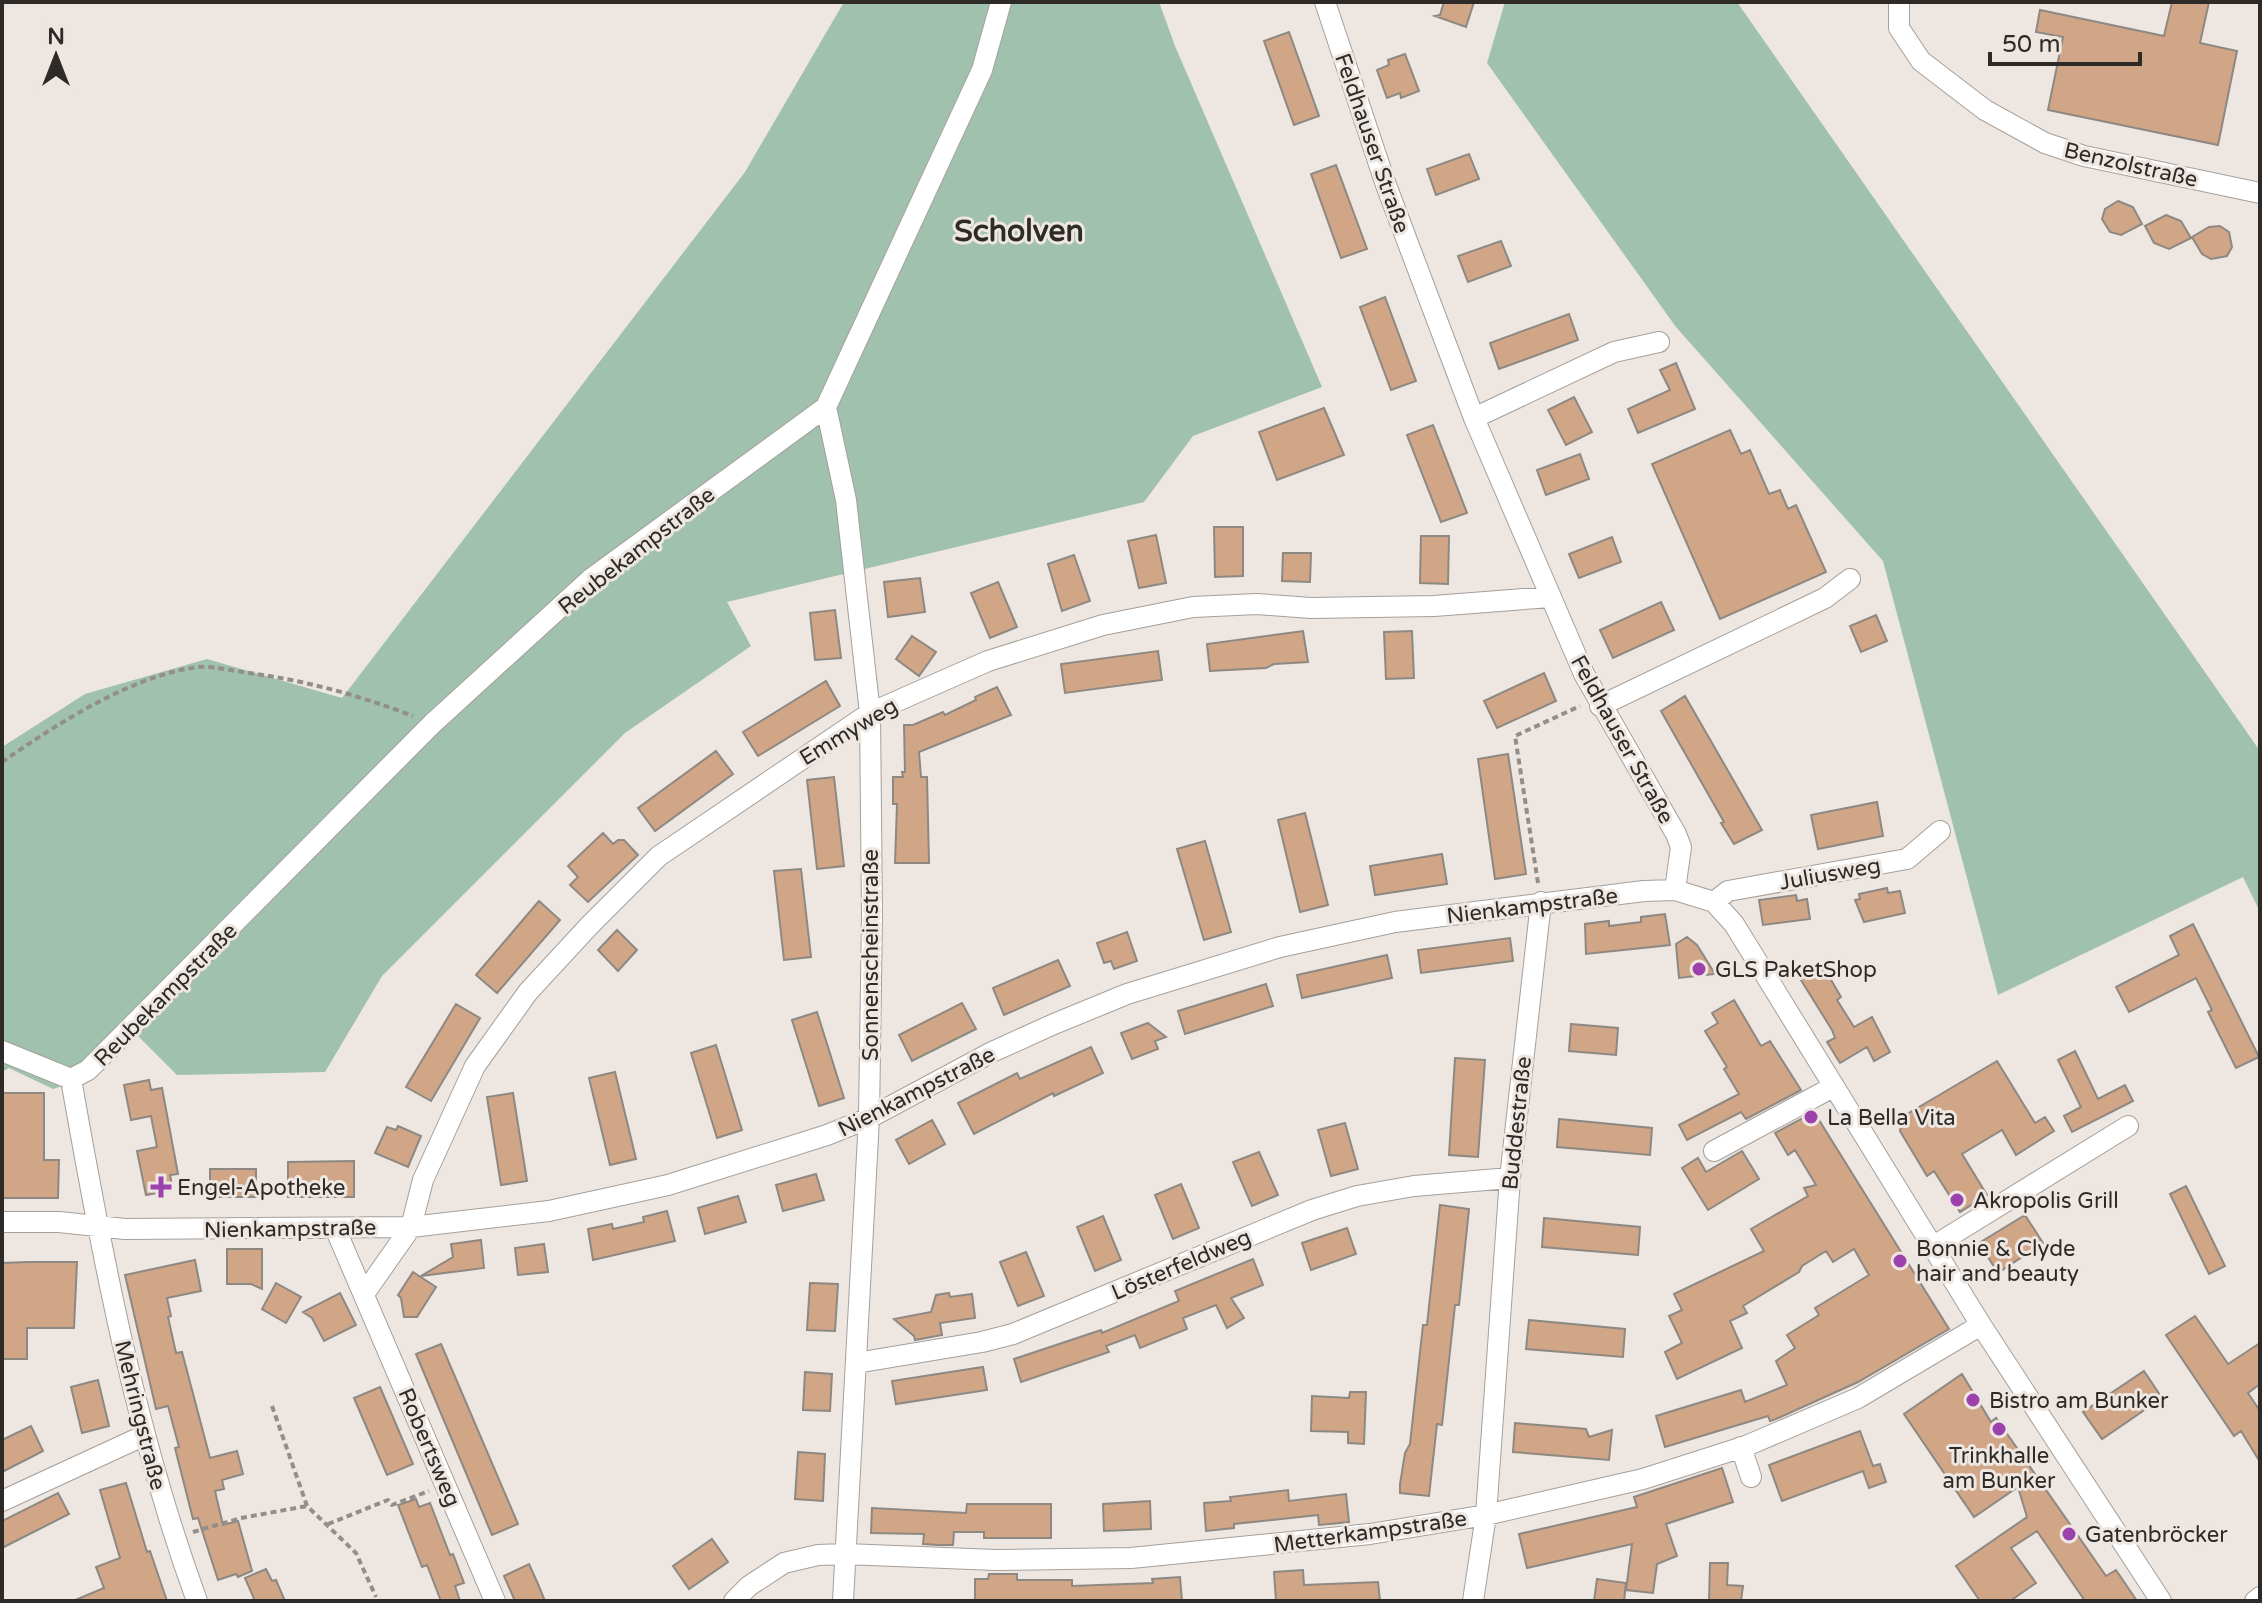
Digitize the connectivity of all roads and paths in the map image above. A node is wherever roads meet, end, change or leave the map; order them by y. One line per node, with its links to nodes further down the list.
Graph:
1 (1001, 2): 6 (street, Reubekampstraße)
2 (1325, 2): 7 (street, Feldhauser Straße)
3 (1899, 2): 4 (street, Benzolstraße)
4 (2260, 193)
5 (1659, 342): 7 (street)
6 (826, 407): 11 (street, Sonnenscheinstraße); 12 (street, Reubekampstraße)
7 (1474, 418): 9 (street, Feldhauser Straße)
8 (1850, 579): 10 (street)
9 (1550, 597): 10 (street, Feldhauser Straße); 11 (street, Emmyweg)
10 (1598, 702): 15 (street, Feldhauser Straße); 16 (path)
11 (870, 713): 21 (street, Sonnenscheinstraße); 27 (street, Emmyweg)
12 (432, 724): 13 (path); 19 (street, Reubekampstraße)
13 (2, 762)
14 (1940, 831): 17 (street, Juliusweg)
15 (1675, 890): 16 (street, Nienkampstraße); 17 (street)
16 (1541, 902): 21 (street, Nienkampstraße); 24 (street, Buddestraße)
17 (1714, 902): 20 (street)
18 (2, 1051): 19 (street)
19 (71, 1079): 26 (street, Mehringstraße)
20 (1833, 1087): 23 (street); 29 (street)
21 (869, 1118): 27 (street, Nienkampstraße); 32 (street, Sonnenscheinstraße)
22 (2128, 1126): 29 (street)
23 (1714, 1151)
24 (1510, 1178): 32 (street, Lösterfeldweg); 40 (street, Buddestraße)
25 (2, 1222): 26 (street, Nienkampstraße)
26 (97, 1225): 28 (street, Nienkampstraße); 34 (street, Mehringstraße)
27 (411, 1227): 28 (street, Nienkampstraße); 30 (street)
28 (335, 1228): 30 (street, Robertsweg)
29 (1932, 1247): 31 (street)
30 (364, 1294): 37 (street, Robertsweg)
31 (1981, 1325): 35 (street, Metterkampstraße); 51 (street)
32 (856, 1363): 43 (street, Sonnenscheinstraße)
33 (272, 1406): 39 (path)
34 (143, 1436): 38 (street); 42 (street, Mehringstraße)
35 (1741, 1447): 36 (street); 40 (street, Metterkampstraße)
36 (1751, 1477)
37 (446, 1484): 41 (path); 47 (street, Robertsweg)
38 (2, 1501)
39 (307, 1506): 41 (path); 42 (path)
40 (1486, 1515): 43 (street, Metterkampstraße); 50 (street, Buddestraße)
41 (326, 1524): 44 (path)
42 (174, 1537): 46 (street, Mehringstraße)
43 (845, 1554): 48 (street, Metterkampstraße); 49 (street, Sonnenscheinstraße)
44 (376, 1597)
45 (2260, 1597): 52 (street)
46 (197, 1601)
47 (495, 1601)
48 (734, 1601)
49 (843, 1601)
50 (1473, 1601)
51 (2161, 1601)
52 (2255, 1601)

